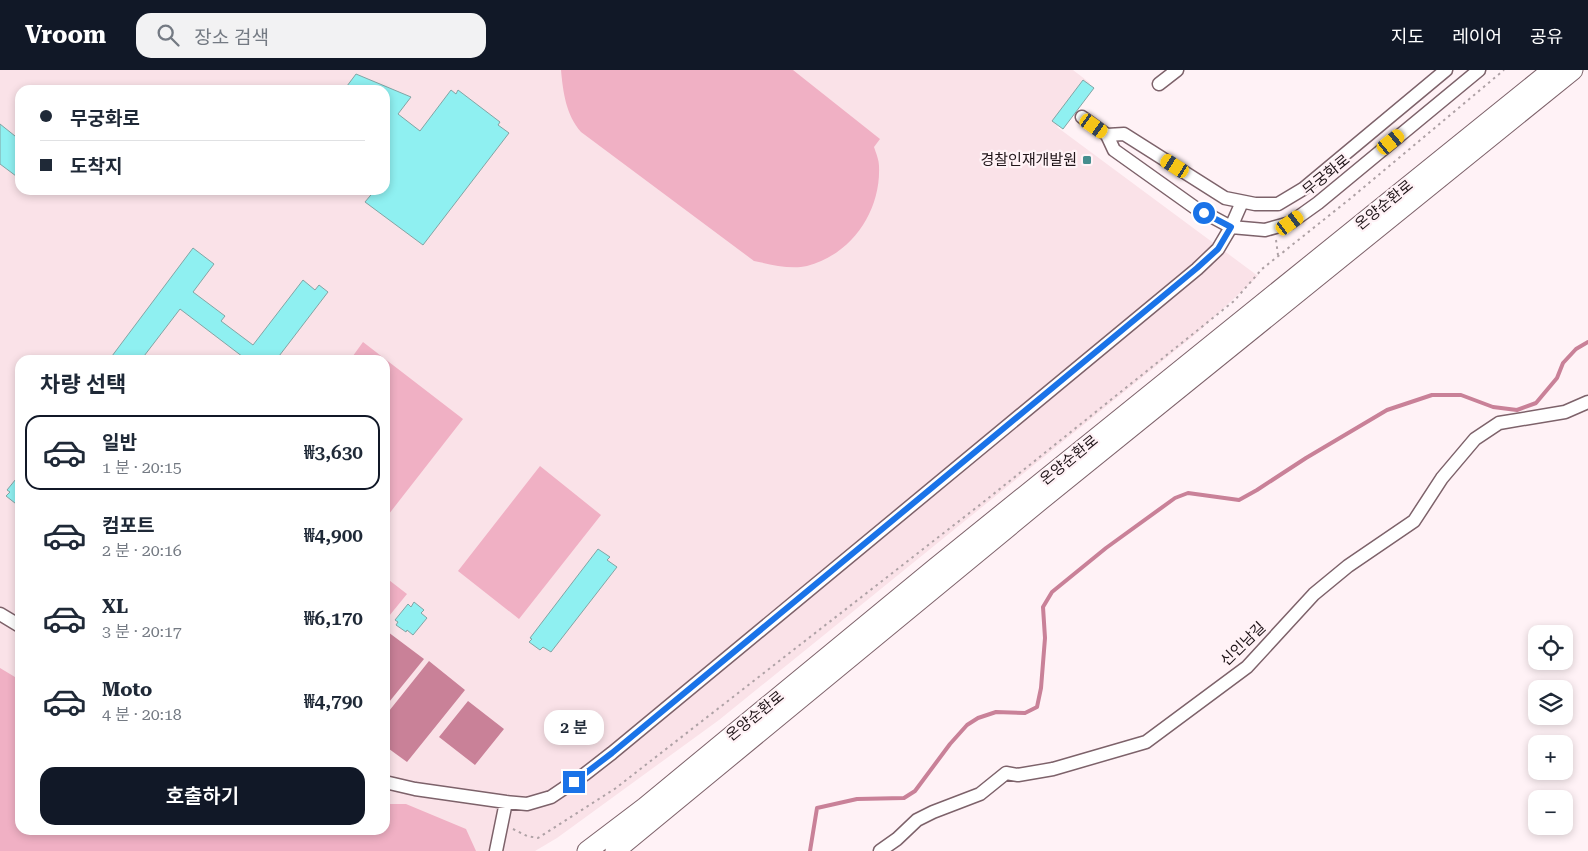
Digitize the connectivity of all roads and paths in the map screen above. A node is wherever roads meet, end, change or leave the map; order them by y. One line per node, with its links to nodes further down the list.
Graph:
1 (1177, 70): 7 (street)
2 (1446, 70): 10 (street, 무궁화로)
3 (1479, 70): 12 (street, 무궁화로)
4 (1504, 70): 13 (path)
5 (1552, 70): 21 (highway, 온양순환로)
6 (1573, 70): 22 (highway, 온양순환로)
7 (1159, 84)
8 (1082, 117): 9 (street, 무궁화로)
9 (1107, 135): 10 (street, 무궁화로); 11 (street, 무궁화로)
10 (1242, 202): 11 (street)
11 (1231, 227): 12 (street, 무궁화로); 18 (street)
12 (1274, 228): 13 (path)
13 (1279, 256): 19 (path)
14 (1588, 402): 23 (street, 신인남길)
15 (0, 614): 16 (street)
16 (15, 623)
17 (390, 783): 18 (street)
18 (506, 802): 19 (street)
19 (501, 828): 20 (street)
20 (496, 851)
21 (587, 851)
22 (615, 851)
23 (880, 851)

